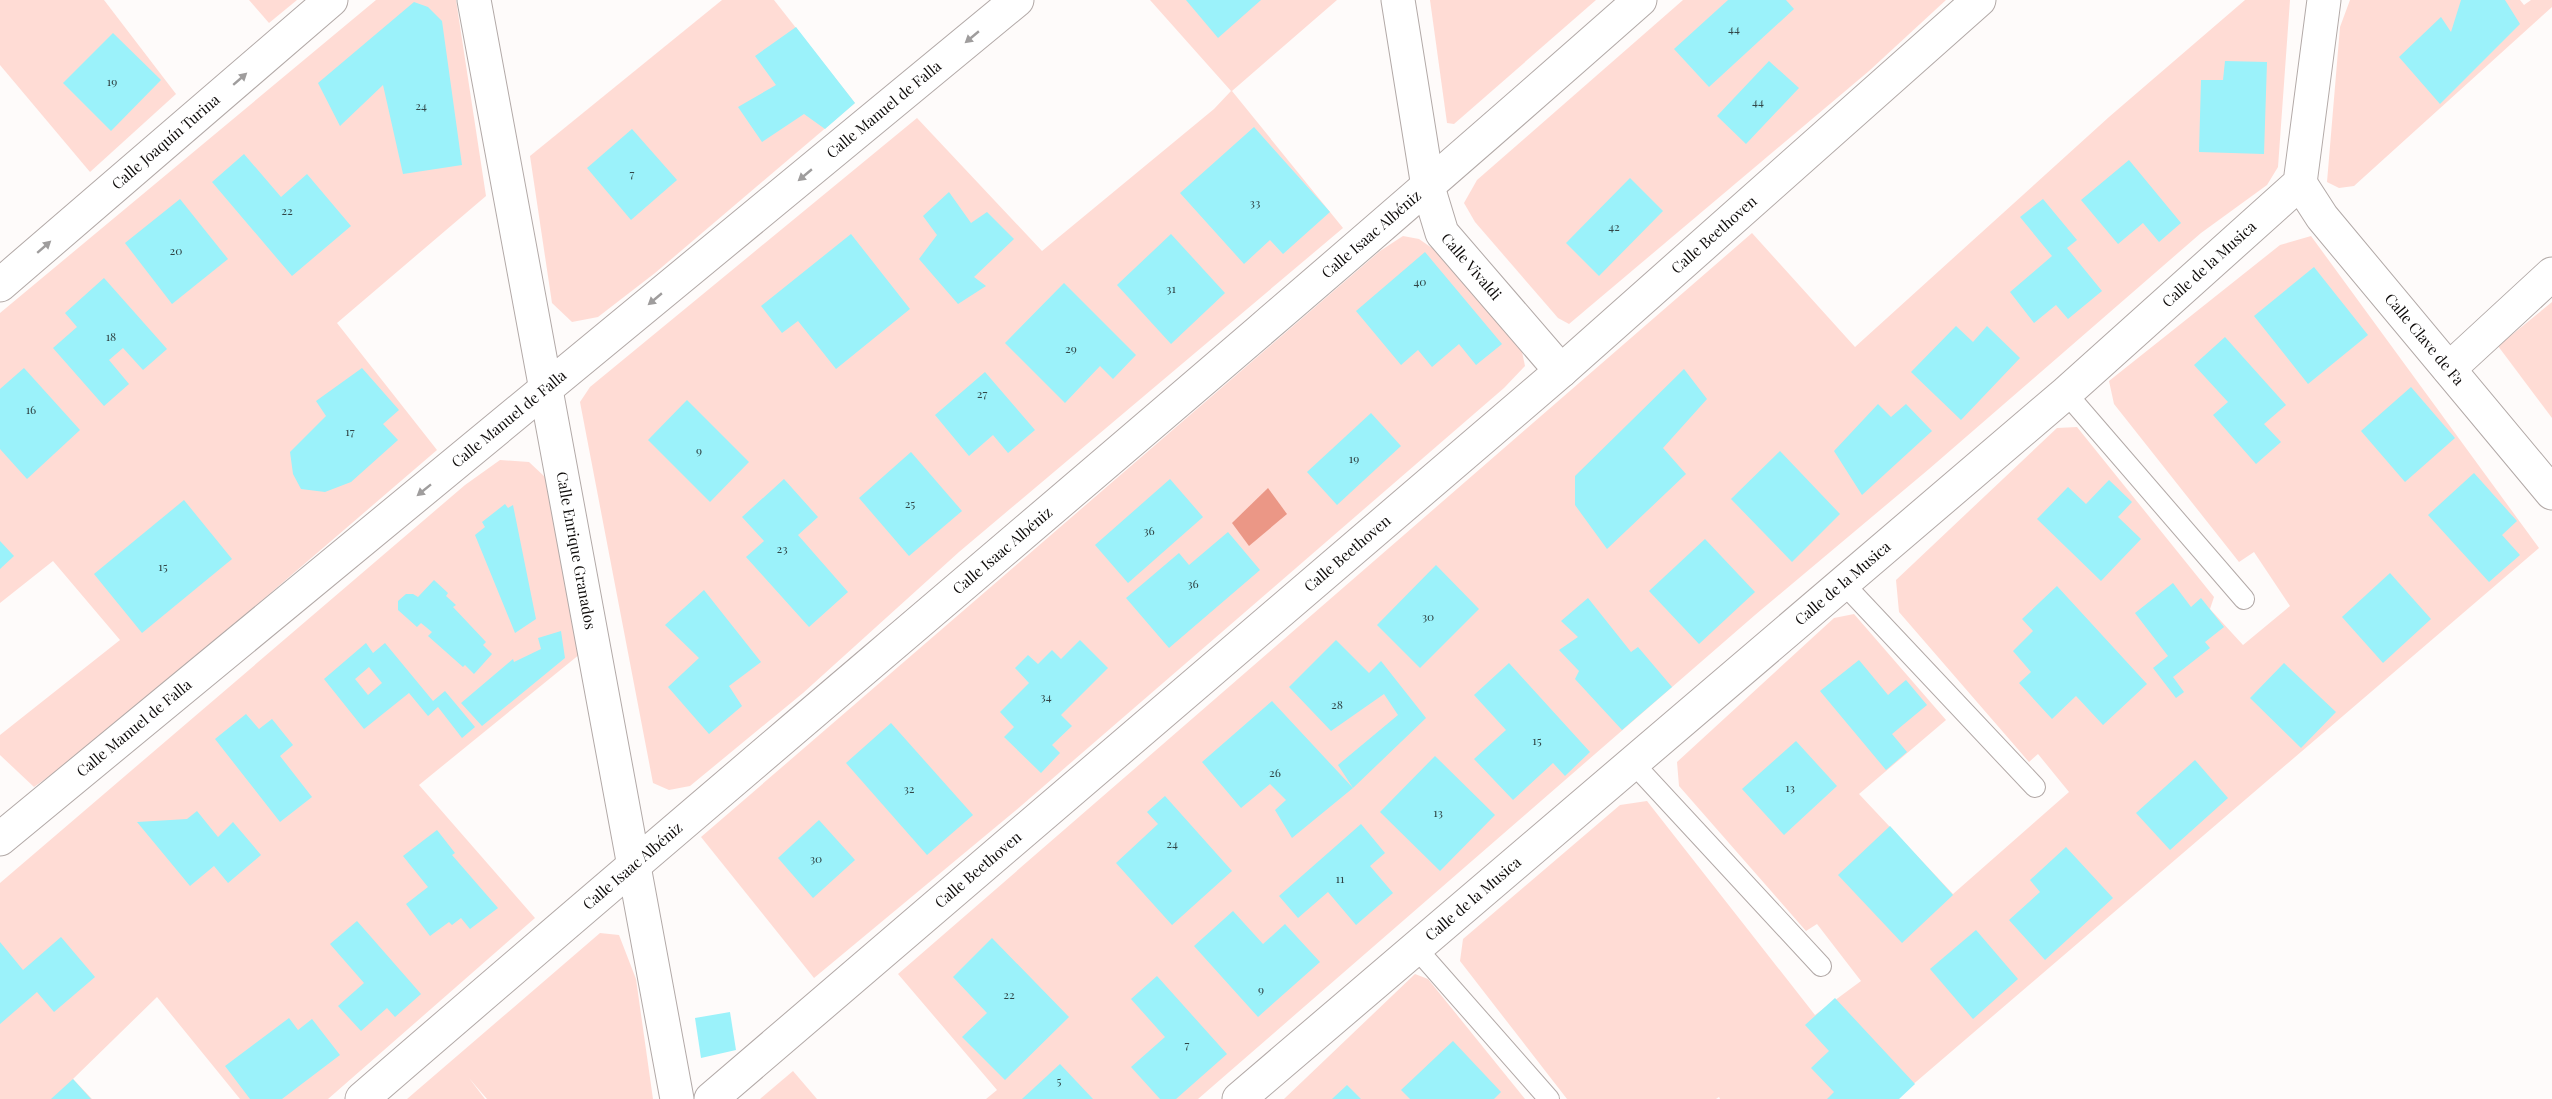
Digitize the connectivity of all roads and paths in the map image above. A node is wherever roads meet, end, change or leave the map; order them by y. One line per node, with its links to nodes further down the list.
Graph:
1 (331, 0): 11 (street, Calle Joaquín Turina, one-way to 1)
2 (474, 0): 14 (street, Calle Enrique Granados)
3 (1017, 0): 14 (street, Calle Manuel de Falla, one-way to 14)
4 (1398, 0): 9 (street, Calle Vivaldi)
5 (1640, 0): 9 (street, Calle Isaac Albéniz)
6 (1979, 0): 13 (street, Calle Beethoven)
7 (2324, 0): 8 (street)
8 (2300, 183): 12 (street, Calle Clave de Fa); 15 (street, Calle de la Musica)
9 (1428, 187): 13 (street, Calle Vivaldi); 22 (street, Calle Isaac Albéniz)
10 (2552, 274): 12 (street)
11 (0, 285)
12 (2449, 369): 16 (street, Calle Clave de Fa)
13 (1560, 371): 27 (street, Calle Beethoven)
14 (547, 388): 21 (street, Calle Manuel de Falla, one-way to 21); 22 (street, Calle Enrique Granados)
15 (2066, 393): 17 (street, Calle de la Musica); 18 (lane)
16 (2552, 493)
17 (1843, 583): 19 (street, Calle de la Musica); 20 (lane)
18 (2244, 599)
19 (1633, 764): 23 (street, Calle de la Musica); 24 (lane)
20 (2036, 787)
21 (0, 839)
22 (634, 864): 25 (street, Calle Isaac Albéniz); 26 (street, Calle Enrique Granados)
23 (1416, 948): 28 (street, Calle de la Musica); 29 (lane)
24 (1821, 966)
25 (362, 1099)
26 (677, 1099)
27 (711, 1099)
28 (1239, 1099)
29 (1549, 1099)

